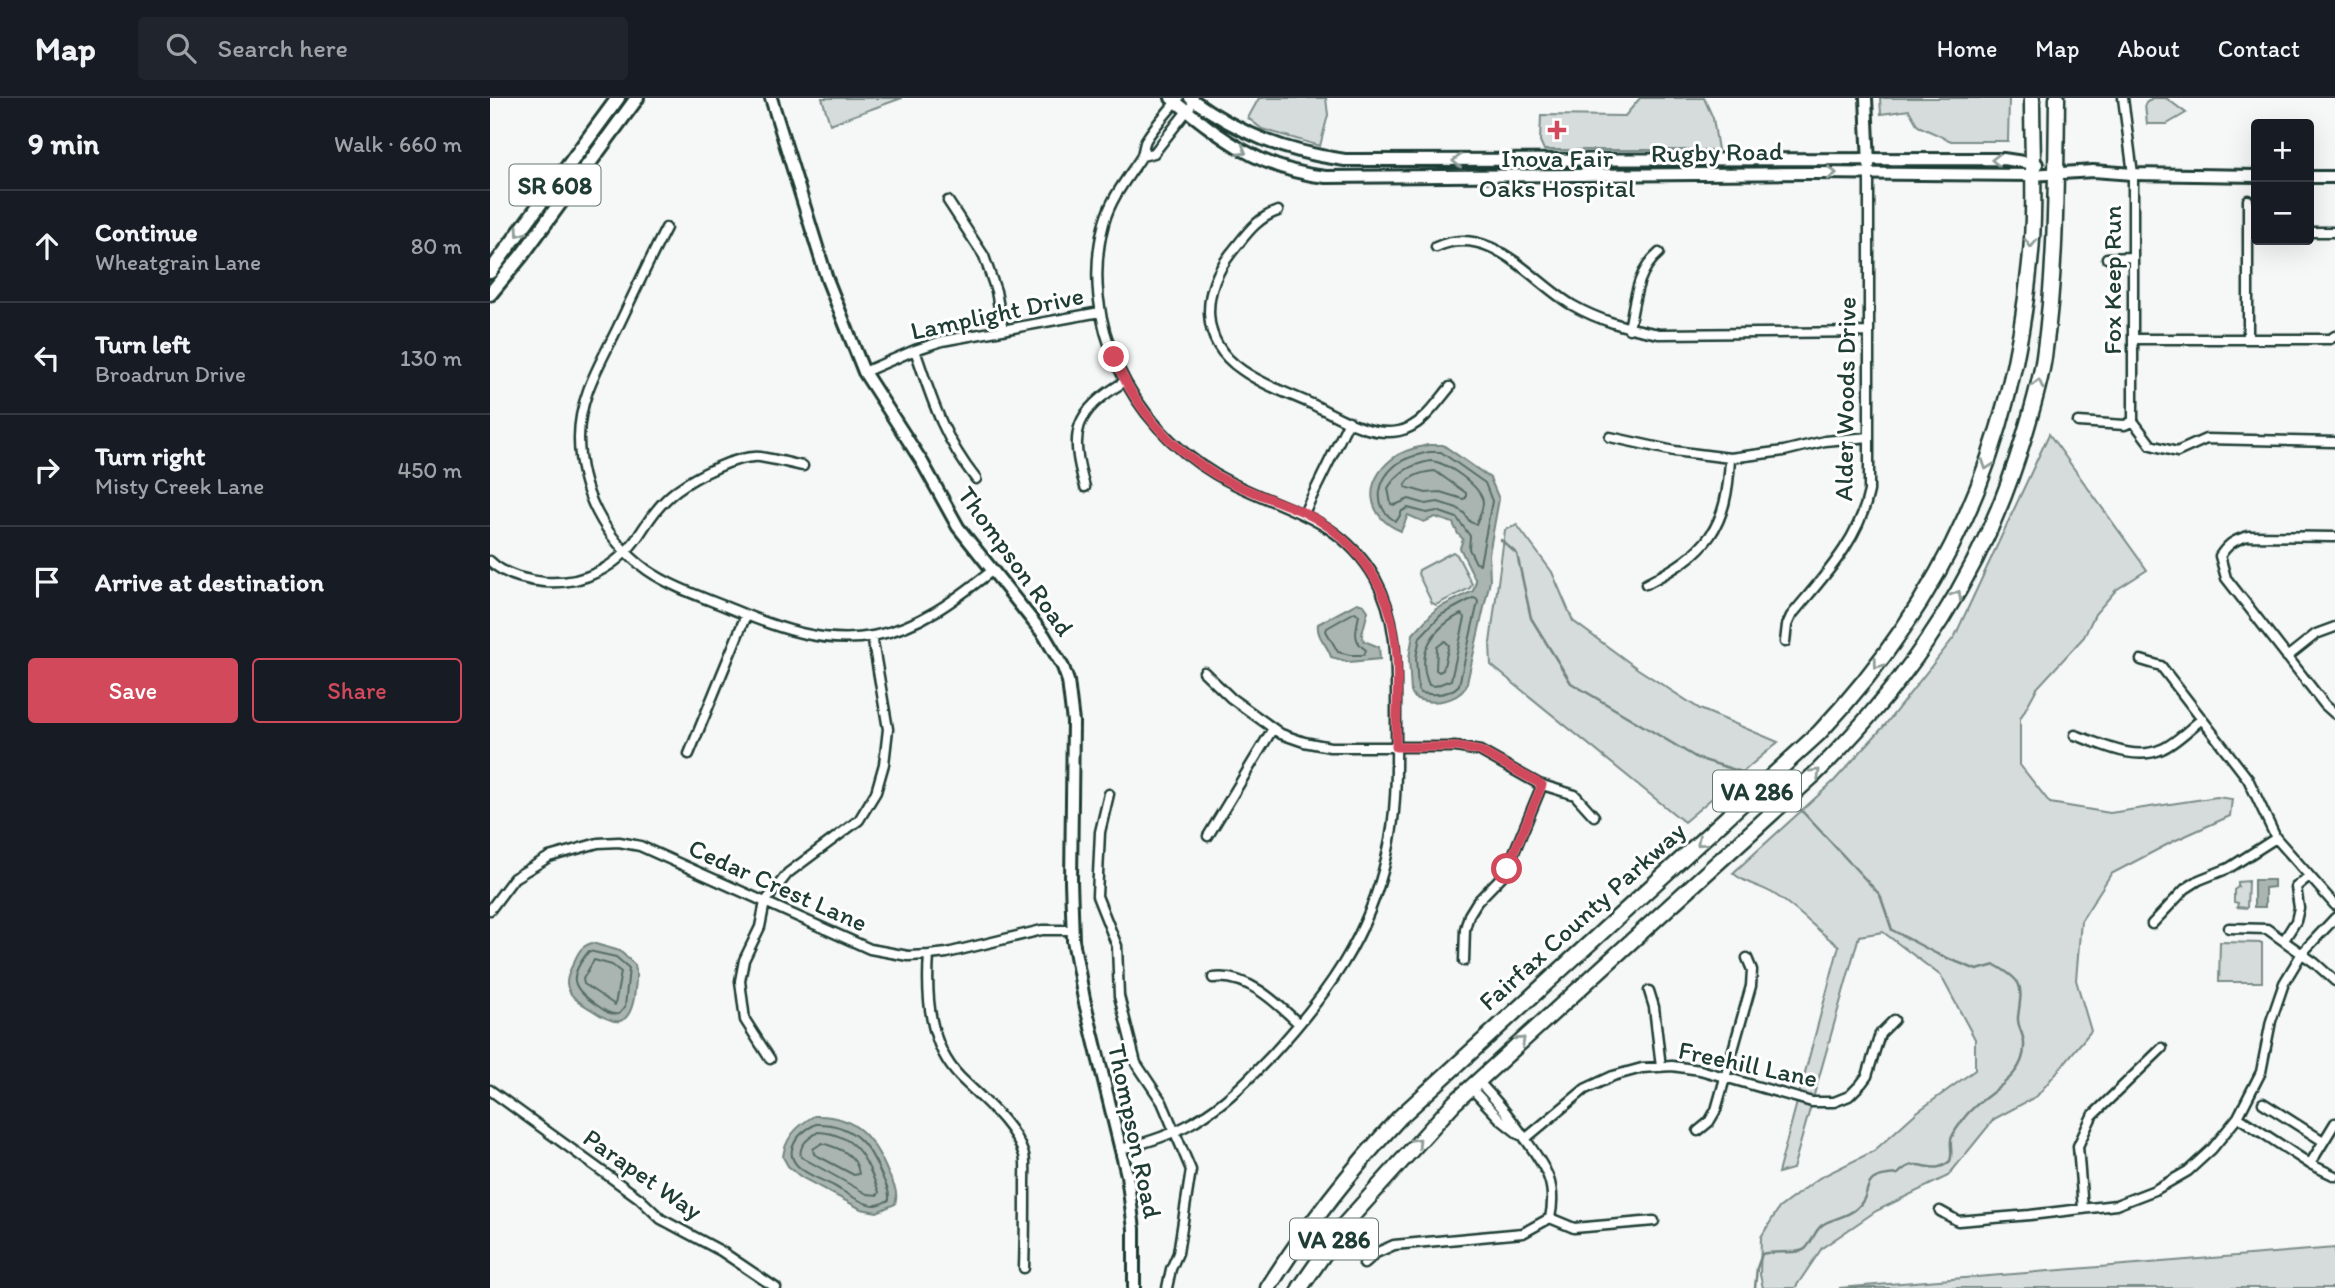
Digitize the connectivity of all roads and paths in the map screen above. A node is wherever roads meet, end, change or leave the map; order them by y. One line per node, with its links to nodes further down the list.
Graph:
1 (618, 98): 32 (main road, SR 608, one-way to 32)
2 (637, 98): 33 (main road, SR 608)
3 (771, 98): 43 (main road, Thompson Road)
4 (1866, 98): 12 (main road)
5 (2032, 98): 13 (highway, Fairfax County Parkway / VA 286)
6 (2057, 98): 15 (highway, Fairfax County Parkway / VA 286)
7 (2123, 98): 16 (street, Fox Keep Run)
8 (1175, 99): 10 (main road, Rugby Road); 11 (street)
9 (1192, 100): 10 (street); 12 (main road, Rugby Road, one-way to 9)
10 (1187, 111): 11 (street); 14 (main road, Rugby Road, one-way to 14)
11 (1142, 156): 35 (street)
12 (1868, 159): 13 (main road, Rugby Road, one-way to 12); 14 (main road)
13 (2031, 168): 14 (main road, Rugby Road); 15 (main road, Rugby Road); 123 (highway, Fairfax County Parkway / VA 286, one-way to 123)
14 (1869, 173): 38 (street, Alder Woods Drive)
15 (2056, 173): 16 (main road, Rugby Road); 102 (highway, Fairfax County Parkway / VA 286, one-way to 15)
16 (2133, 174): 17 (main road, Rugby Road); 30 (street, Fox Keep Run)
17 (2251, 176)
18 (2314, 177): 19 (main road)
19 (2335, 177)
20 (2248, 200): 23 (street)
21 (948, 201): 37 (street)
22 (1278, 211): 46 (street)
23 (2251, 219)
24 (666, 228): 58 (street)
25 (2314, 232): 26 (street)
26 (2335, 232)
27 (2252, 245): 40 (street)
28 (1436, 247): 36 (street)
29 (1659, 253): 36 (street)
30 (2133, 257): 31 (street); 41 (street, Fox Keep Run)
31 (2107, 258)
32 (490, 272): 33 (street)
33 (501, 281): 34 (main road, SR 608)
34 (490, 294)
35 (1100, 312): 37 (street, Lamplight Drive); 44 (street)
36 (1629, 328): 38 (street)
37 (1003, 330): 42 (street, Lamplight Drive)
38 (1868, 332): 50 (street, Alder Woods Drive)
39 (2335, 336): 40 (street)
40 (2248, 337): 41 (street)
41 (2133, 339): 47 (street, Fox Keep Run)
42 (915, 350): 43 (street, Lamplight Drive); 54 (street)
43 (864, 372): 60 (main road, Thompson Road)
44 (1124, 382): 55 (street); 56 (street)
45 (1450, 387): 46 (street)
46 (1349, 421): 56 (street)
47 (2133, 421): 48 (street); 51 (street)
48 (2078, 422)
49 (1609, 437): 52 (street)
50 (1869, 438): 52 (street); 65 (street, Alder Woods Drive)
51 (2335, 442)
52 (1730, 458): 61 (street)
53 (803, 466): 58 (street)
54 (976, 480)
55 (1085, 487)
56 (1304, 513): 73 (street)
57 (2335, 537): 66 (street)
58 (626, 550): 59 (street); 62 (street)
59 (490, 561)
60 (993, 570): 64 (street); 87 (main road, Thompson Road)
61 (1646, 584)
62 (746, 615): 64 (street); 74 (street)
63 (2335, 627): 66 (street)
64 (872, 636): 81 (street)
65 (1785, 642)
66 (2287, 657): 69 (street)
67 (2141, 660): 70 (street)
68 (1204, 672): 71 (street)
69 (2335, 714)
70 (2202, 719): 72 (street); 79 (street)
71 (1272, 730): 73 (street); 78 (street)
72 (2075, 735)
73 (1396, 747): 75 (street); 97 (street)
74 (690, 754)
75 (1542, 785): 77 (street); 92 (street)
76 (1110, 793): 107 (street)
77 (1594, 816)
78 (1208, 836)
79 (2276, 838): 80 (street); 85 (street)
80 (2309, 876): 82 (street); 88 (street)
81 (765, 902): 83 (street, Cedar Crest Lane); 90 (street, Cedar Crest Lane); 99 (street)
82 (2335, 905)
83 (490, 910)
84 (2335, 918): 89 (street)
85 (2152, 925)
86 (2229, 928): 88 (street)
87 (1073, 930): 90 (street, Cedar Crest Lane); 111 (main road, Thompson Road)
88 (2284, 940): 89 (street)
89 (2302, 953): 94 (street); 105 (street)
90 (929, 955): 119 (street)
91 (1747, 958): 101 (street)
92 (1464, 961)
93 (1213, 978): 97 (street)
94 (2335, 981)
95 (1649, 991): 100 (street)
96 (1894, 1020): 101 (street, Freehill Lane)
97 (1299, 1024): 107 (street)
98 (2162, 1048): 114 (street)
99 (770, 1059)
100 (1661, 1067): 101 (street, Freehill Lane); 109 (street, Freehill Lane)
101 (1726, 1076): 108 (street)
102 (1474, 1084): 109 (street); 124 (highway, Fairfax County Parkway / VA 286, one-way to 102)
103 (490, 1090): 120 (street, Parapet Way)
104 (2263, 1103): 110 (street)
105 (2238, 1117): 112 (street); 114 (street)
106 (2335, 1123): 110 (street)
107 (1176, 1131): 111 (street); 122 (street)
108 (1698, 1131)
109 (1525, 1139): 116 (street)
110 (2323, 1141): 112 (street)
111 (1120, 1149): 121 (main road, Thompson Road)
112 (2310, 1164): 113 (street)
113 (2335, 1176)
114 (2083, 1209): 115 (street)
115 (1940, 1211)
116 (1550, 1218): 117 (street); 118 (street)
117 (1654, 1221)
118 (1364, 1264)
119 (1024, 1268)
120 (776, 1288)
121 (1134, 1288)
122 (1167, 1288)
123 (1268, 1288)
124 (1300, 1288)

